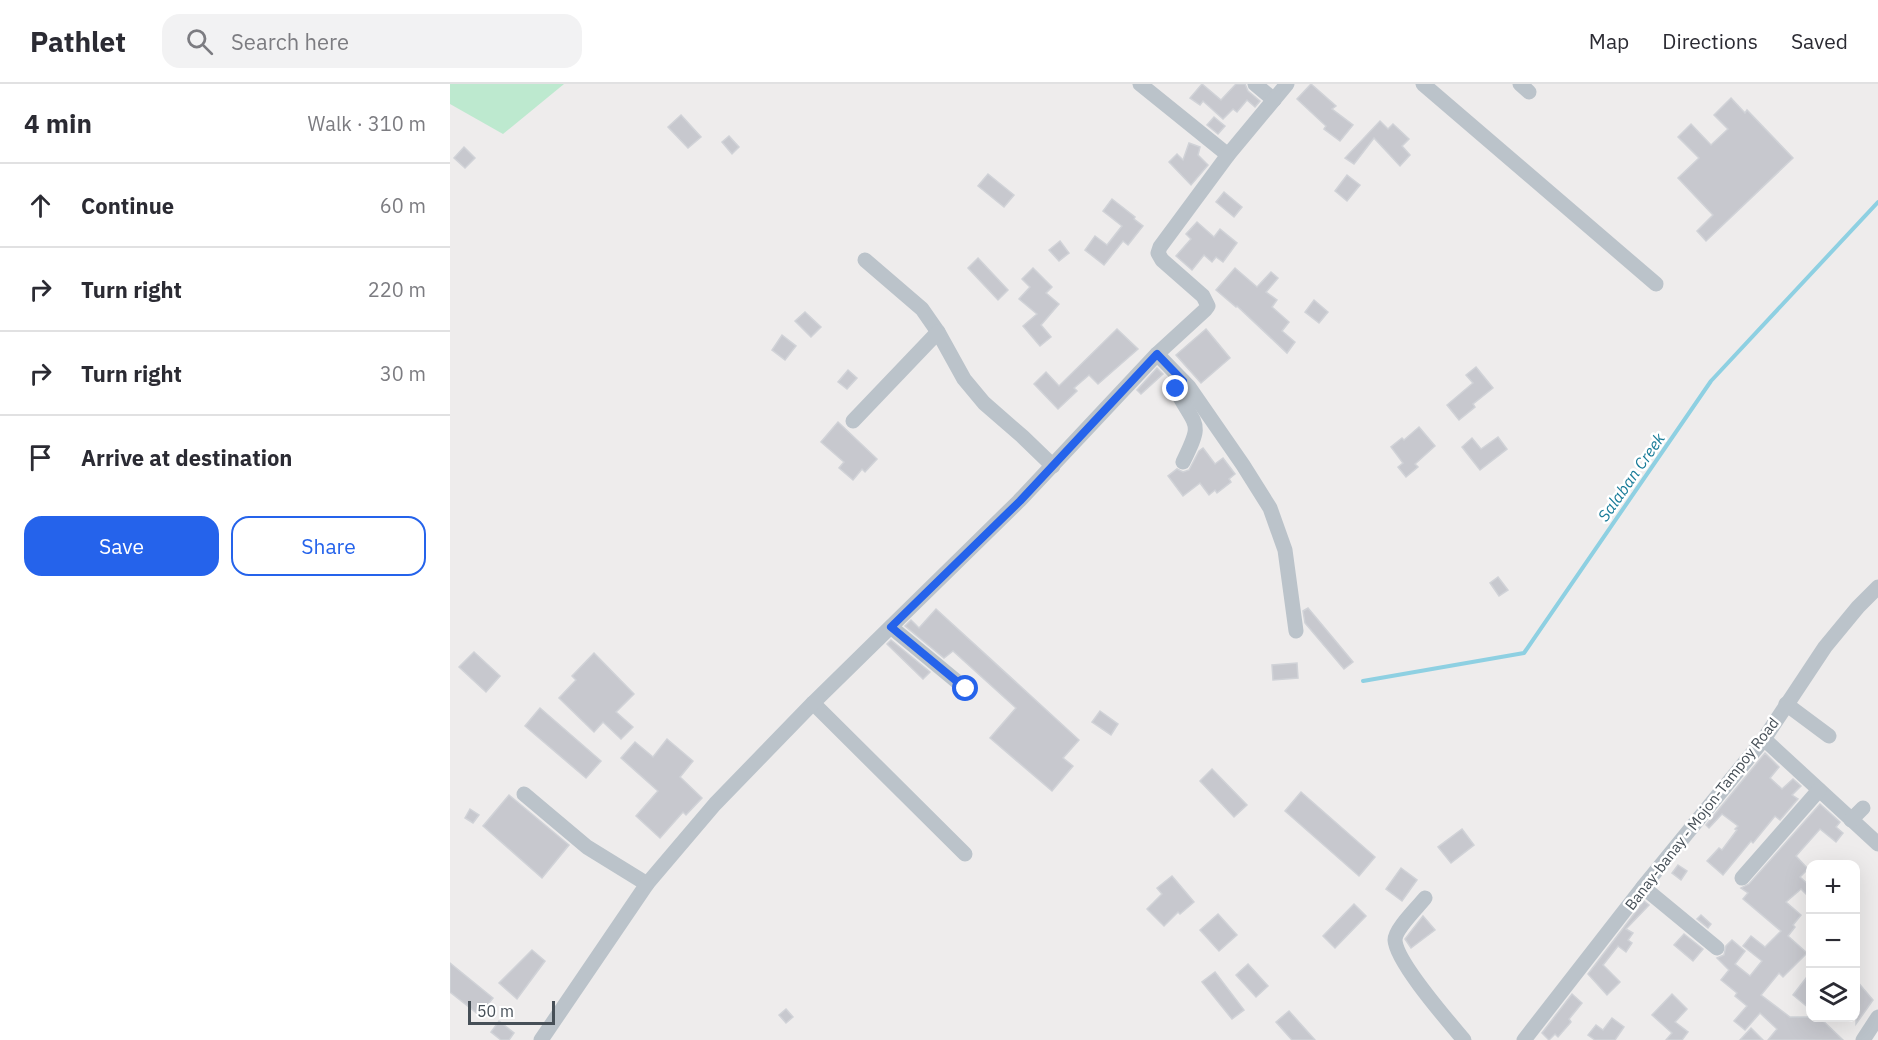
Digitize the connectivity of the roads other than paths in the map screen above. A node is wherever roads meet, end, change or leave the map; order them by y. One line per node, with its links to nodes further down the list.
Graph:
1 (1140, 84): 6 (street)
2 (1255, 84): 5 (street)
3 (1287, 84): 5 (street)
4 (1423, 84): 8 (street)
5 (1274, 100): 6 (street)
6 (1228, 155): 10 (street)
7 (864, 260): 9 (street)
8 (1656, 284)
9 (938, 332): 12 (street); 14 (street)
10 (1157, 354): 11 (street); 14 (street)
11 (1183, 381): 13 (street); 17 (street)
12 (852, 421)
13 (1183, 462)
14 (1053, 466): 16 (street)
15 (1878, 586): 20 (street, Banay-banay - Mojon-Tampoy Road)
16 (891, 627): 18 (street); 19 (street)
17 (1296, 631)
18 (966, 689)
19 (813, 703): 28 (street); 30 (street)
20 (1786, 704): 21 (street); 22 (street, Banay-banay - Mojon-Tampoy Road)
21 (1829, 736)
22 (1764, 739): 23 (street); 31 (street, Banay-banay - Mojon-Tampoy Road)
23 (1819, 790): 26 (street); 29 (street)
24 (524, 794): 30 (street)
25 (1863, 808): 26 (street)
26 (1851, 820): 27 (street)
27 (1878, 844)
28 (965, 854)
29 (1742, 878)
30 (646, 884): 36 (street)
31 (1643, 887): 33 (street); 35 (street, Banay-banay - Mojon-Tampoy Road)
32 (1425, 898): 37 (street)
33 (1717, 948)
34 (1878, 1017): 38 (street)
35 (1526, 1039)
36 (541, 1040)
37 (1464, 1040)
38 (1863, 1040)

